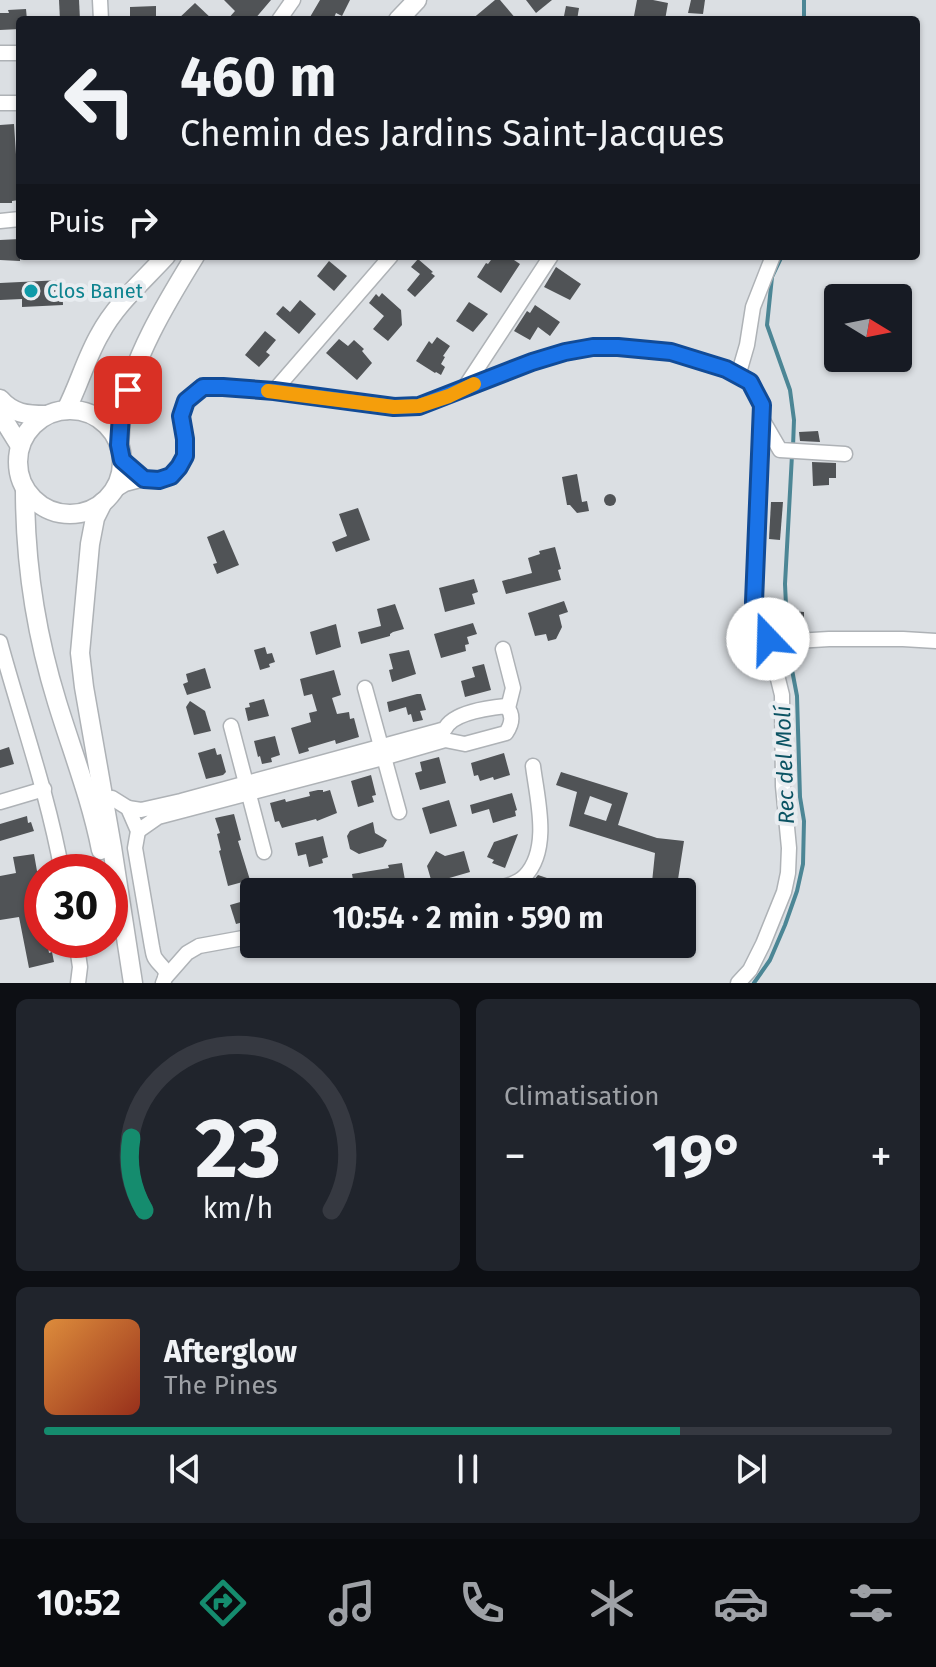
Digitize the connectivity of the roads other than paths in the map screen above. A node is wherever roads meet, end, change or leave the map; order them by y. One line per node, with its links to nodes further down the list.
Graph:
1 (417, 0): 2 (main road)
2 (402, 16)
3 (162, 260): 12 (main road)
4 (193, 260): 16 (main road)
5 (388, 260): 10 (street)
6 (548, 260): 9 (street)
7 (771, 260): 8 (street)
8 (738, 376): 9 (street); 14 (street)
9 (465, 387): 10 (street)
10 (274, 391): 18 (street)
11 (0, 399): 12 (main road)
12 (55, 412): 15 (main road); 16 (main road)
13 (0, 418): 15 (main road)
14 (762, 419): 17 (street); 22 (street)
15 (20, 446): 19 (main road)
16 (120, 452): 18 (street); 20 (main road)
17 (845, 454)
18 (144, 479): 20 (street)
19 (25, 490): 20 (main road); 42 (main road)
20 (108, 497): 21 (main road)
21 (82, 639): 35 (main road); 50 (main road)
22 (781, 641): 23 (street); 52 (street)
23 (936, 641)
24 (0, 642): 27 (street)
25 (503, 649): 28 (street)
26 (365, 688): 31 (street)
27 (7, 691): 34 (street)
28 (508, 708): 30 (street); 30 (street)
29 (231, 726): 33 (street)
30 (446, 734): 31 (street)
31 (382, 752): 33 (street); 38 (street)
32 (533, 766): 43 (street)
33 (249, 788): 37 (street); 39 (street); 40 (street)
34 (44, 789): 36 (street); 41 (street)
35 (112, 798): 37 (street); 51 (main road)
36 (0, 802)
37 (128, 808): 39 (street)
38 (399, 812)
39 (138, 831): 47 (street)
40 (264, 852)
41 (59, 854)
42 (102, 854)
43 (522, 878)
44 (240, 939): 47 (street)
45 (79, 958): 48 (street)
46 (120, 958): 49 (main road)
47 (164, 981)
48 (78, 983)
49 (124, 983)
50 (133, 983)
51 (145, 983)
52 (738, 983)

